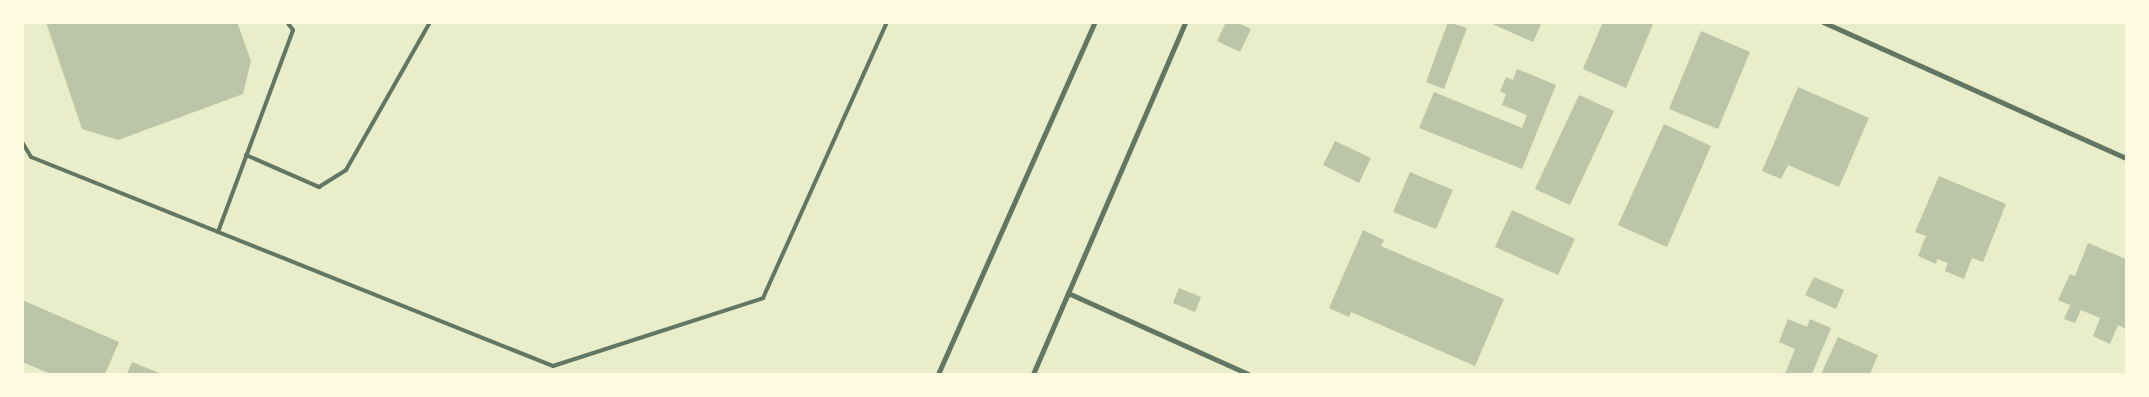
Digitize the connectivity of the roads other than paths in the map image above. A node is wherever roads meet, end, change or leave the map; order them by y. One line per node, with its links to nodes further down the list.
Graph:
1 (287, 22): 8 (lane)
2 (430, 22): 8 (lane)
3 (886, 22): 10 (lane)
4 (1095, 22): 12 (street)
5 (1185, 22): 11 (street)
6 (1823, 22): 9 (street)
7 (22, 142): 10 (lane)
8 (246, 155): 10 (lane)
9 (2126, 158)
10 (218, 232)
11 (1068, 293): 13 (street); 14 (street)
12 (938, 374)
13 (1033, 374)
14 (1248, 374)

